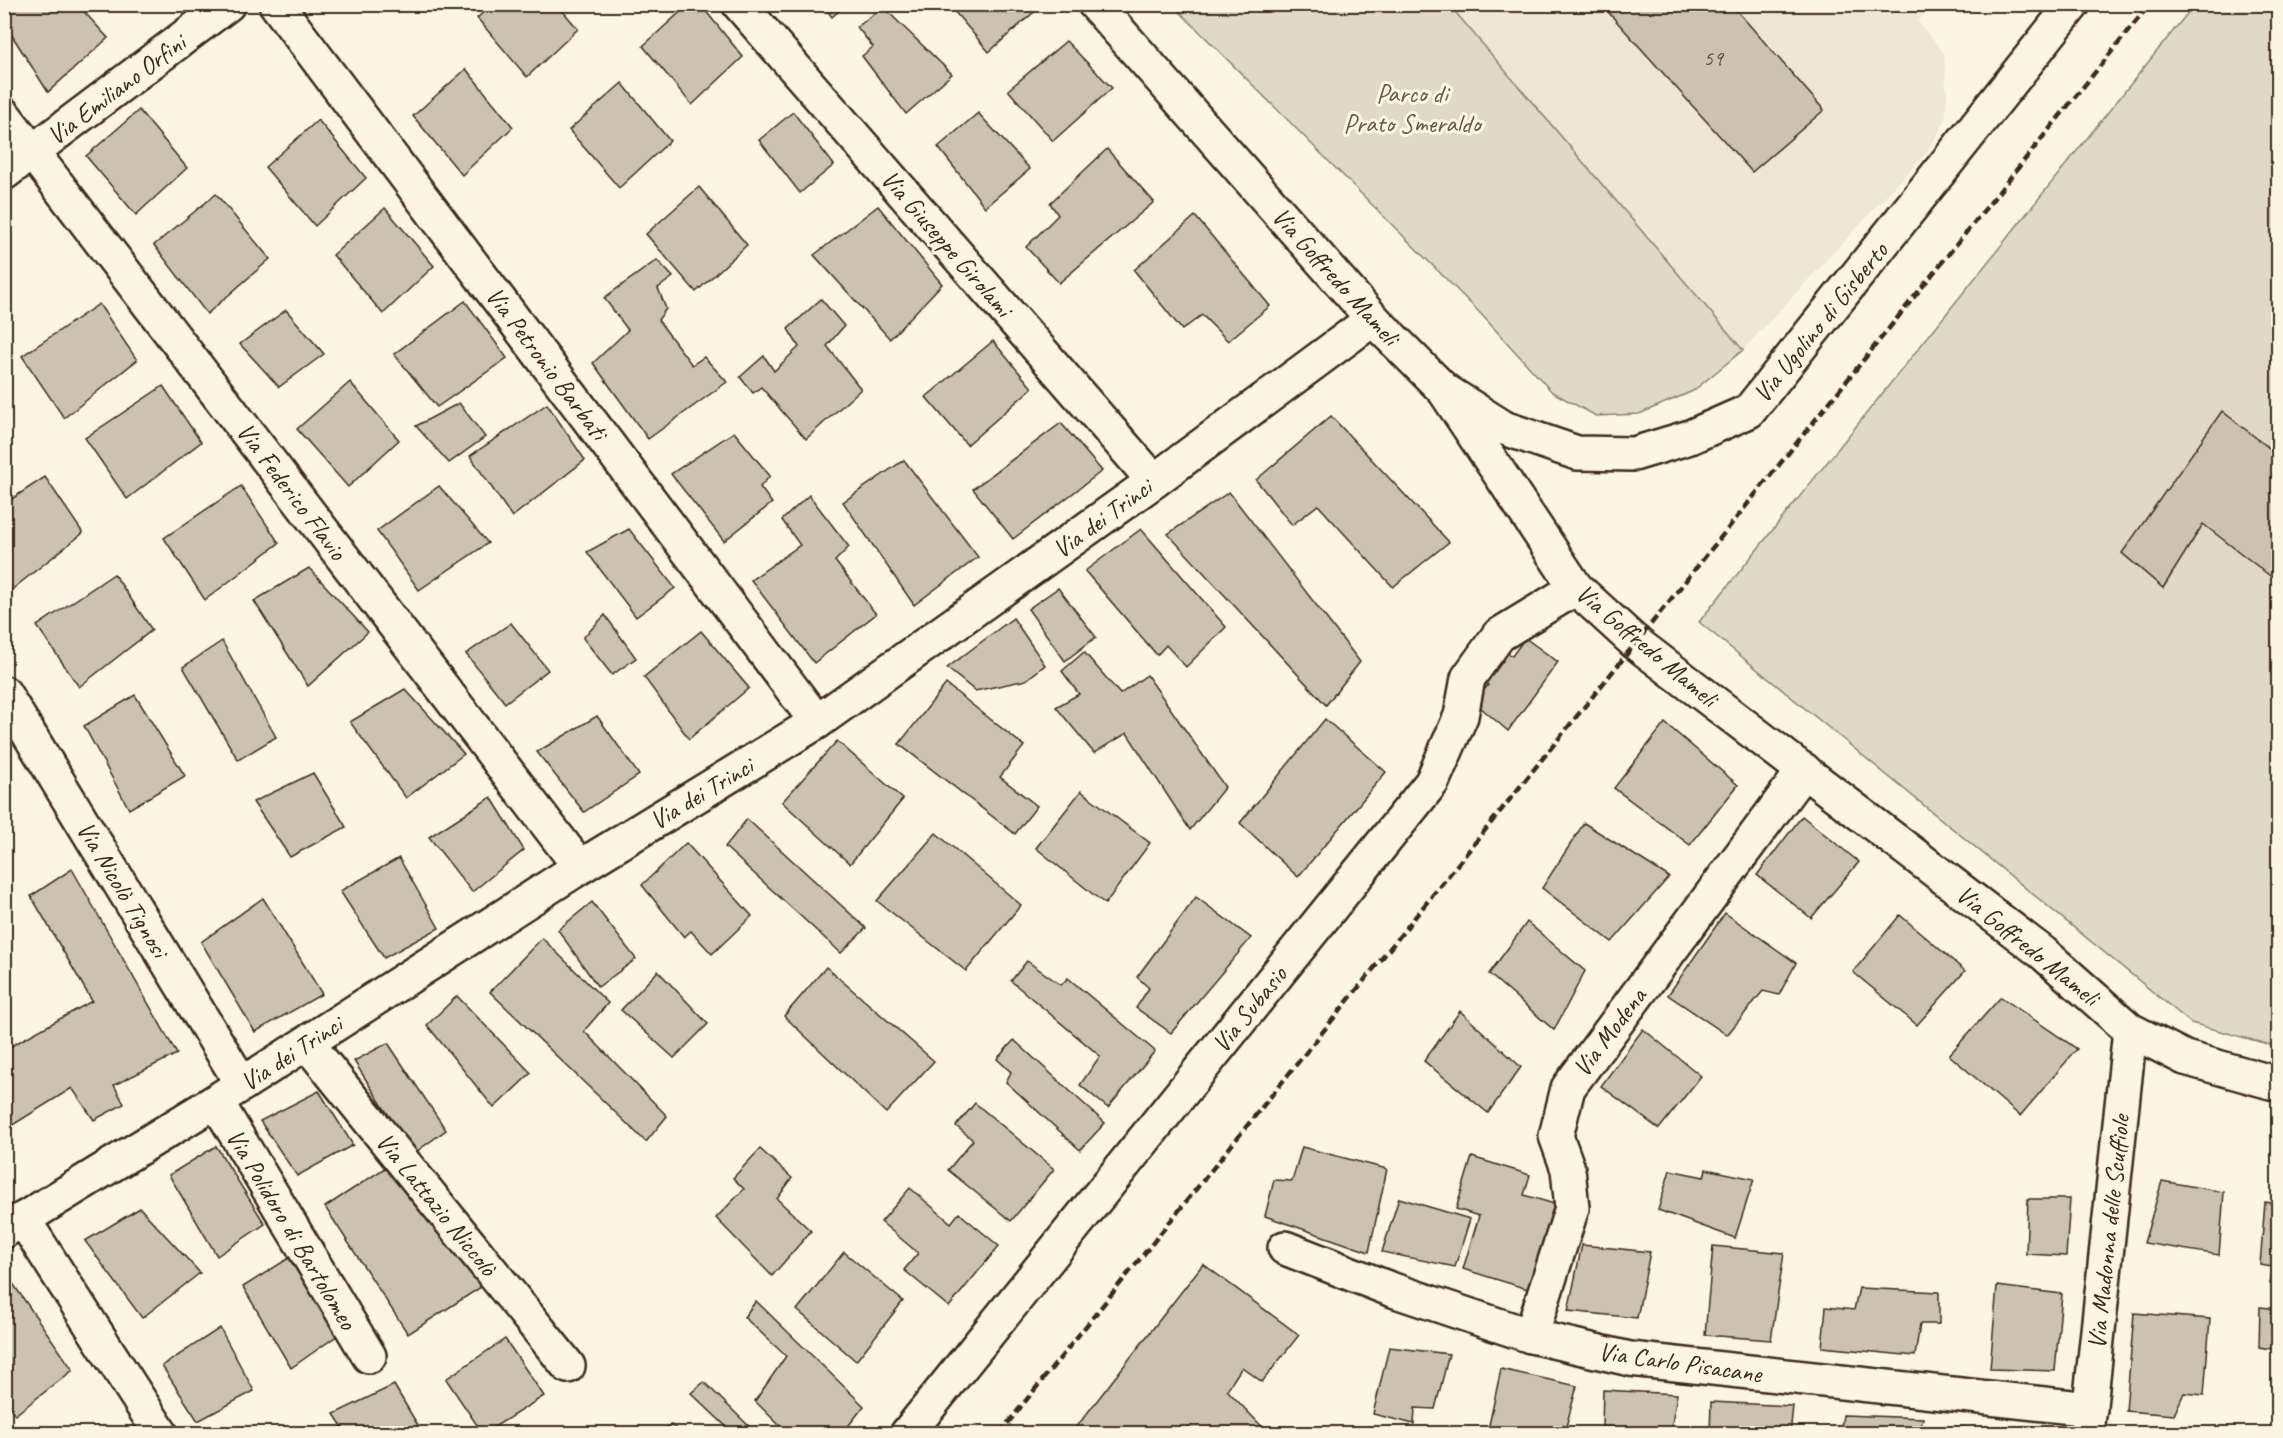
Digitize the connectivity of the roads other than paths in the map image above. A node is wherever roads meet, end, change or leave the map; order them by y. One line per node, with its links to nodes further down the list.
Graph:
1 (228, 4): 7 (street, Via Emiliano Orfini)
2 (276, 4): 14 (street, Via Petronio Barbati)
3 (739, 4): 11 (street, Via Giuseppe Girolami)
4 (1095, 4): 9 (street, Via Goffredo Mameli)
5 (2073, 4): 10 (street, Via Ugolino di Gisberto)
6 (4, 115): 7 (street, Via Federico Flavio)
7 (32, 152): 8 (street, Via Emiliano Orfini); 16 (street, Via Federico Flavio)
8 (4, 173)
9 (1373, 319): 10 (street, Via Goffredo Mameli); 11 (street, Via dei Trinci)
10 (1444, 390): 12 (street, Via Goffredo Mameli)
11 (1154, 481): 14 (street, Via dei Trinci)
12 (1576, 588): 15 (street, Via Goffredo Mameli); 28 (street, Via Subasio)
13 (4, 693): 20 (street, Via Nicolò Tignosi)
14 (818, 722): 16 (street, Via dei Trinci)
15 (1804, 770): 17 (street, Via Goffredo Mameli); 23 (street, Via Modena)
16 (580, 867): 18 (street, Via dei Trinci)
17 (2130, 1030): 19 (street, Via Goffredo Mameli); 26 (street, Via Madonna delle Scuffiole)
18 (307, 1043): 20 (street, Via dei Trinci); 25 (street, Via Lattazio Niccolò)
19 (2278, 1084)
20 (229, 1093): 21 (street, Via dei Trinci); 24 (street, Via Polidoro di Bartolomeo)
21 (14, 1225): 27 (street)
22 (1285, 1248): 23 (street, Via Carlo Pisacane)
23 (1531, 1336): 26 (street, Via Carlo Pisacane)
24 (369, 1356)
25 (568, 1366)
26 (2088, 1421)
27 (161, 1434)
28 (907, 1434)

